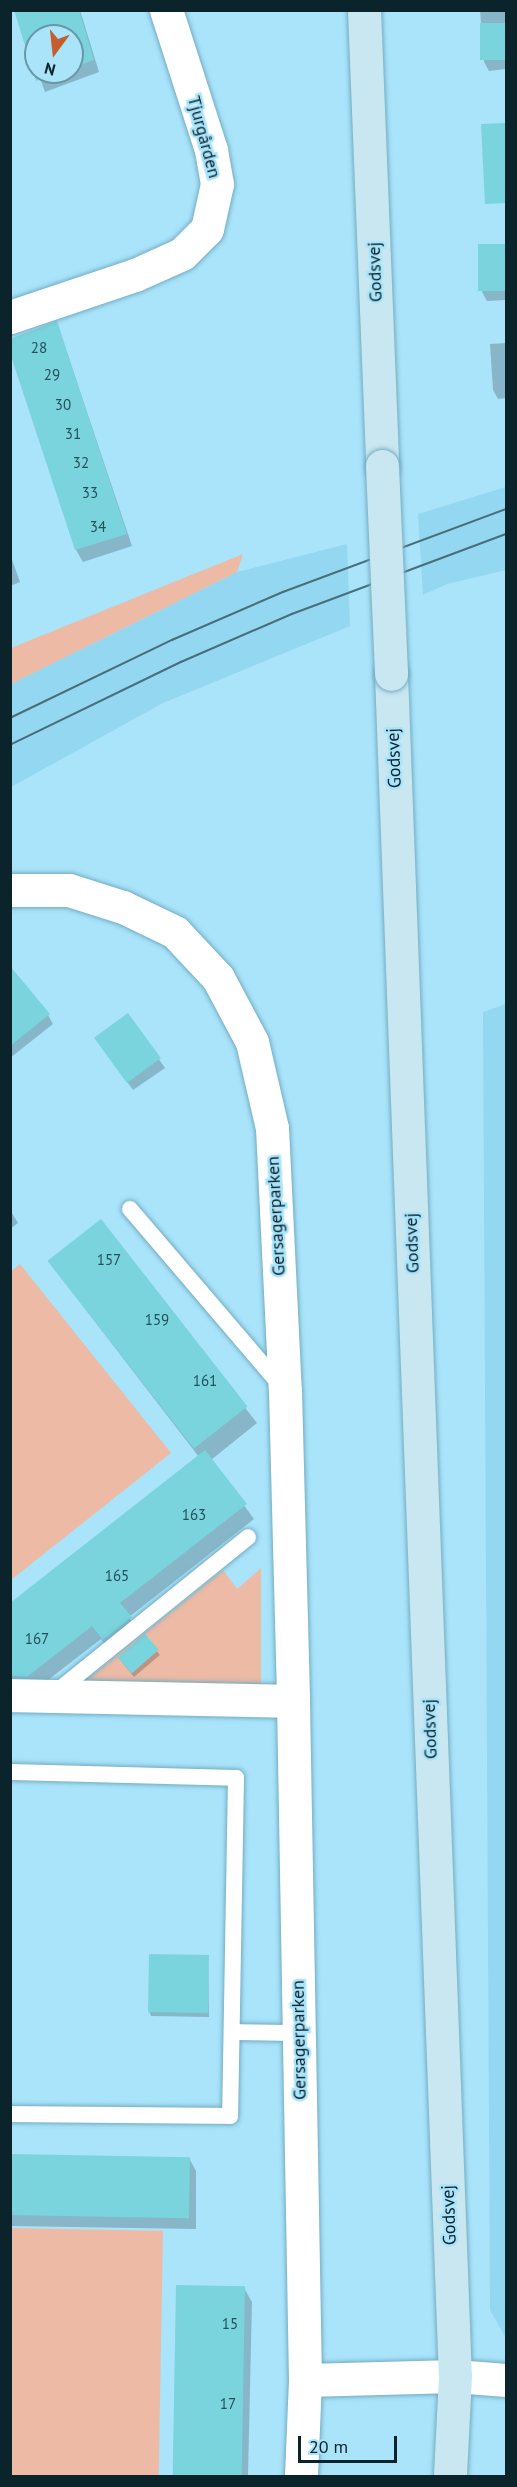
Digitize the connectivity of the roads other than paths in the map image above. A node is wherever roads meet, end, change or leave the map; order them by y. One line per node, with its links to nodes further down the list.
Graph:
1 (166, 10): 3 (street, Tjurgården)
2 (364, 10): 15 (street, Godsvej, bridge)
3 (10, 317)
4 (10, 890): 6 (street, Gersagerparken)
5 (130, 1209): 6 (lane)
6 (285, 1391): 10 (street, Gersagerparken)
7 (248, 1537): 9 (lane)
8 (10, 1695): 9 (street)
9 (52, 1696): 10 (street)
10 (293, 1701): 13 (street, Gersagerparken)
11 (10, 1772): 12 (lane)
12 (232, 2032): 13 (lane); 14 (lane)
13 (299, 2033): 16 (street, Gersagerparken)
14 (10, 2114)
15 (455, 2376): 16 (street); 17 (street); 19 (street, Godsvej)
16 (304, 2380): 18 (street, Gersagerparken)
17 (507, 2380)
18 (301, 2476)
19 (450, 2476)

